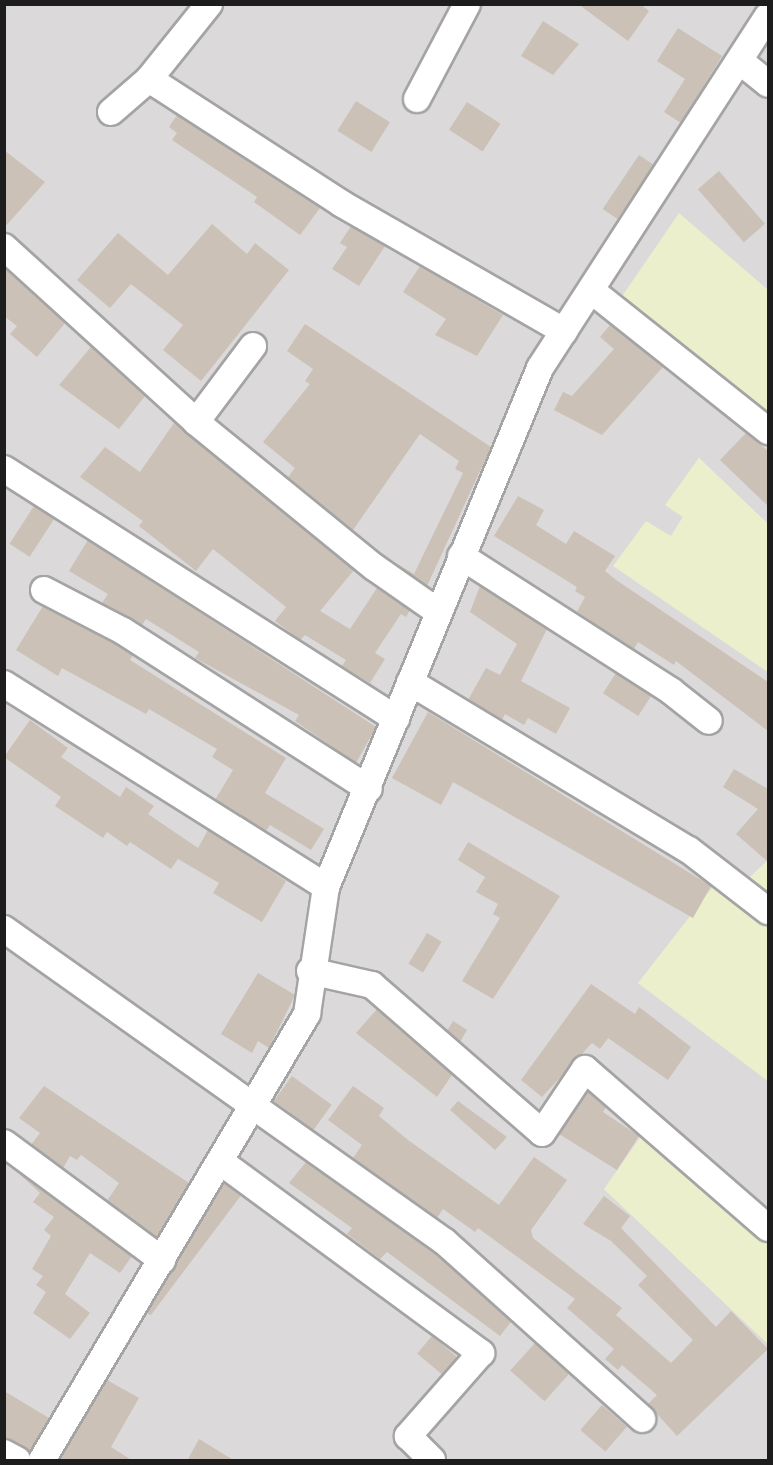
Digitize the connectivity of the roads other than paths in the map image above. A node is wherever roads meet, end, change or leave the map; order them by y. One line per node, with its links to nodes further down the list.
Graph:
1 (208, 4): 5 (street)
2 (467, 4): 7 (street)
3 (768, 16): 4 (street)
4 (740, 61): 6 (street); 10 (street)
5 (149, 79): 8 (street); 11 (street)
6 (768, 84)
7 (417, 99)
8 (111, 112)
9 (4, 247): 13 (street)
10 (592, 291): 11 (street); 14 (street)
11 (564, 331): 16 (street)
12 (253, 346): 13 (street)
13 (196, 422): 18 (street)
14 (768, 431)
15 (4, 469): 21 (street)
16 (460, 556): 18 (street); 22 (street)
17 (44, 590): 23 (street)
18 (437, 611): 19 (street)
19 (410, 682): 21 (street); 25 (street)
20 (4, 684): 24 (street)
21 (396, 719): 23 (street)
22 (708, 722)
23 (369, 789): 24 (street)
24 (326, 887): 27 (street)
25 (768, 911)
26 (4, 929): 28 (street)
27 (310, 970): 28 (street); 31 (street)
28 (256, 1103): 30 (street); 33 (street)
29 (4, 1143): 32 (street)
30 (221, 1162): 32 (street); 37 (street)
31 (768, 1228)
32 (162, 1260): 36 (street)
33 (642, 1419)
34 (4, 1453): 35 (street)
35 (17, 1461)
36 (42, 1461)
37 (432, 1461)

